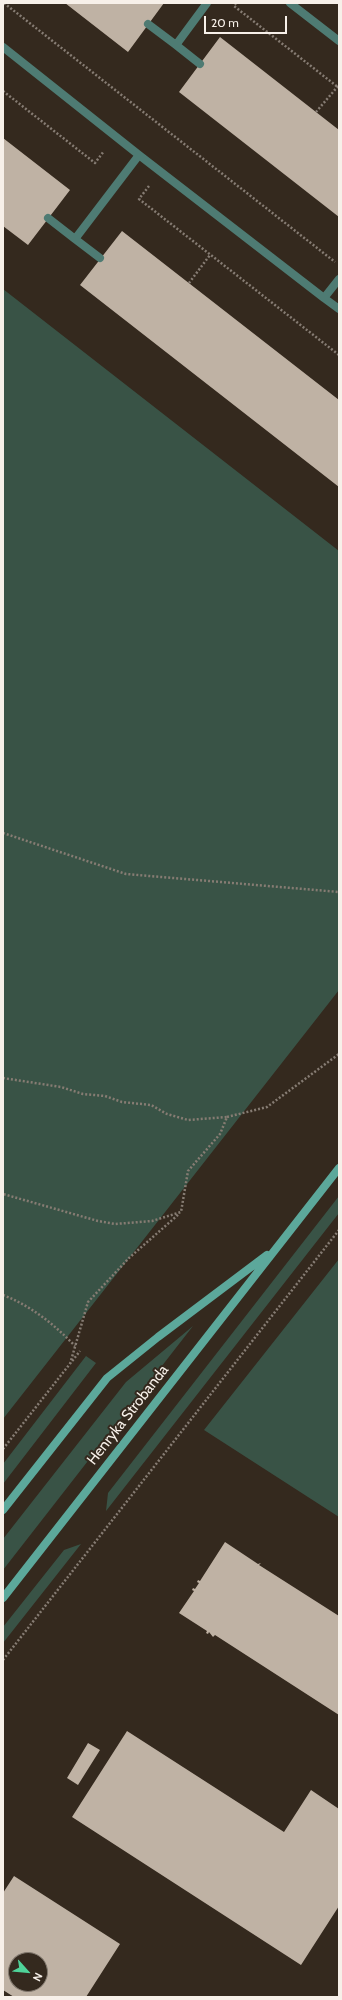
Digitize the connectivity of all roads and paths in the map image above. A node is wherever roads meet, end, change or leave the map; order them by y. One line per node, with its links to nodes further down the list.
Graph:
1 (4, 3): 20 (path)
2 (207, 3): 7 (street)
3 (236, 3): 10 (path)
4 (290, 3): 6 (street)
5 (148, 24): 7 (street)
6 (339, 41)
7 (176, 45): 9 (street)
8 (3, 47): 13 (street)
9 (200, 64)
10 (338, 86): 12 (path)
11 (3, 91): 13 (path)
12 (316, 112)
13 (115, 136): 14 (street)
14 (139, 155): 15 (street); 17 (street)
15 (160, 171): 18 (path); 23 (street)
16 (48, 218): 17 (street)
17 (75, 239): 19 (street)
18 (210, 255): 22 (path); 25 (path)
19 (100, 258)
20 (339, 265)
21 (339, 279): 23 (street)
22 (189, 283)
23 (324, 298): 24 (street)
24 (339, 309)
25 (339, 355)
26 (3, 833): 27 (path)
27 (339, 892)
28 (339, 1054): 30 (path)
29 (3, 1078): 30 (path)
30 (227, 1117): 33 (path)
31 (339, 1168): 35 (street, Henryka Strobanda)
32 (3, 1194): 33 (path)
33 (181, 1212): 37 (path)
34 (339, 1230): 43 (path)
35 (276, 1249): 41 (street, Henryka Strobanda); 42 (street, Henryka Strobanda)
36 (3, 1295): 37 (path)
37 (75, 1346): 39 (path)
38 (80, 1351): 39 (path)
39 (70, 1364): 40 (path)
40 (3, 1449)
41 (3, 1510)
42 (3, 1598)
43 (3, 1660)

